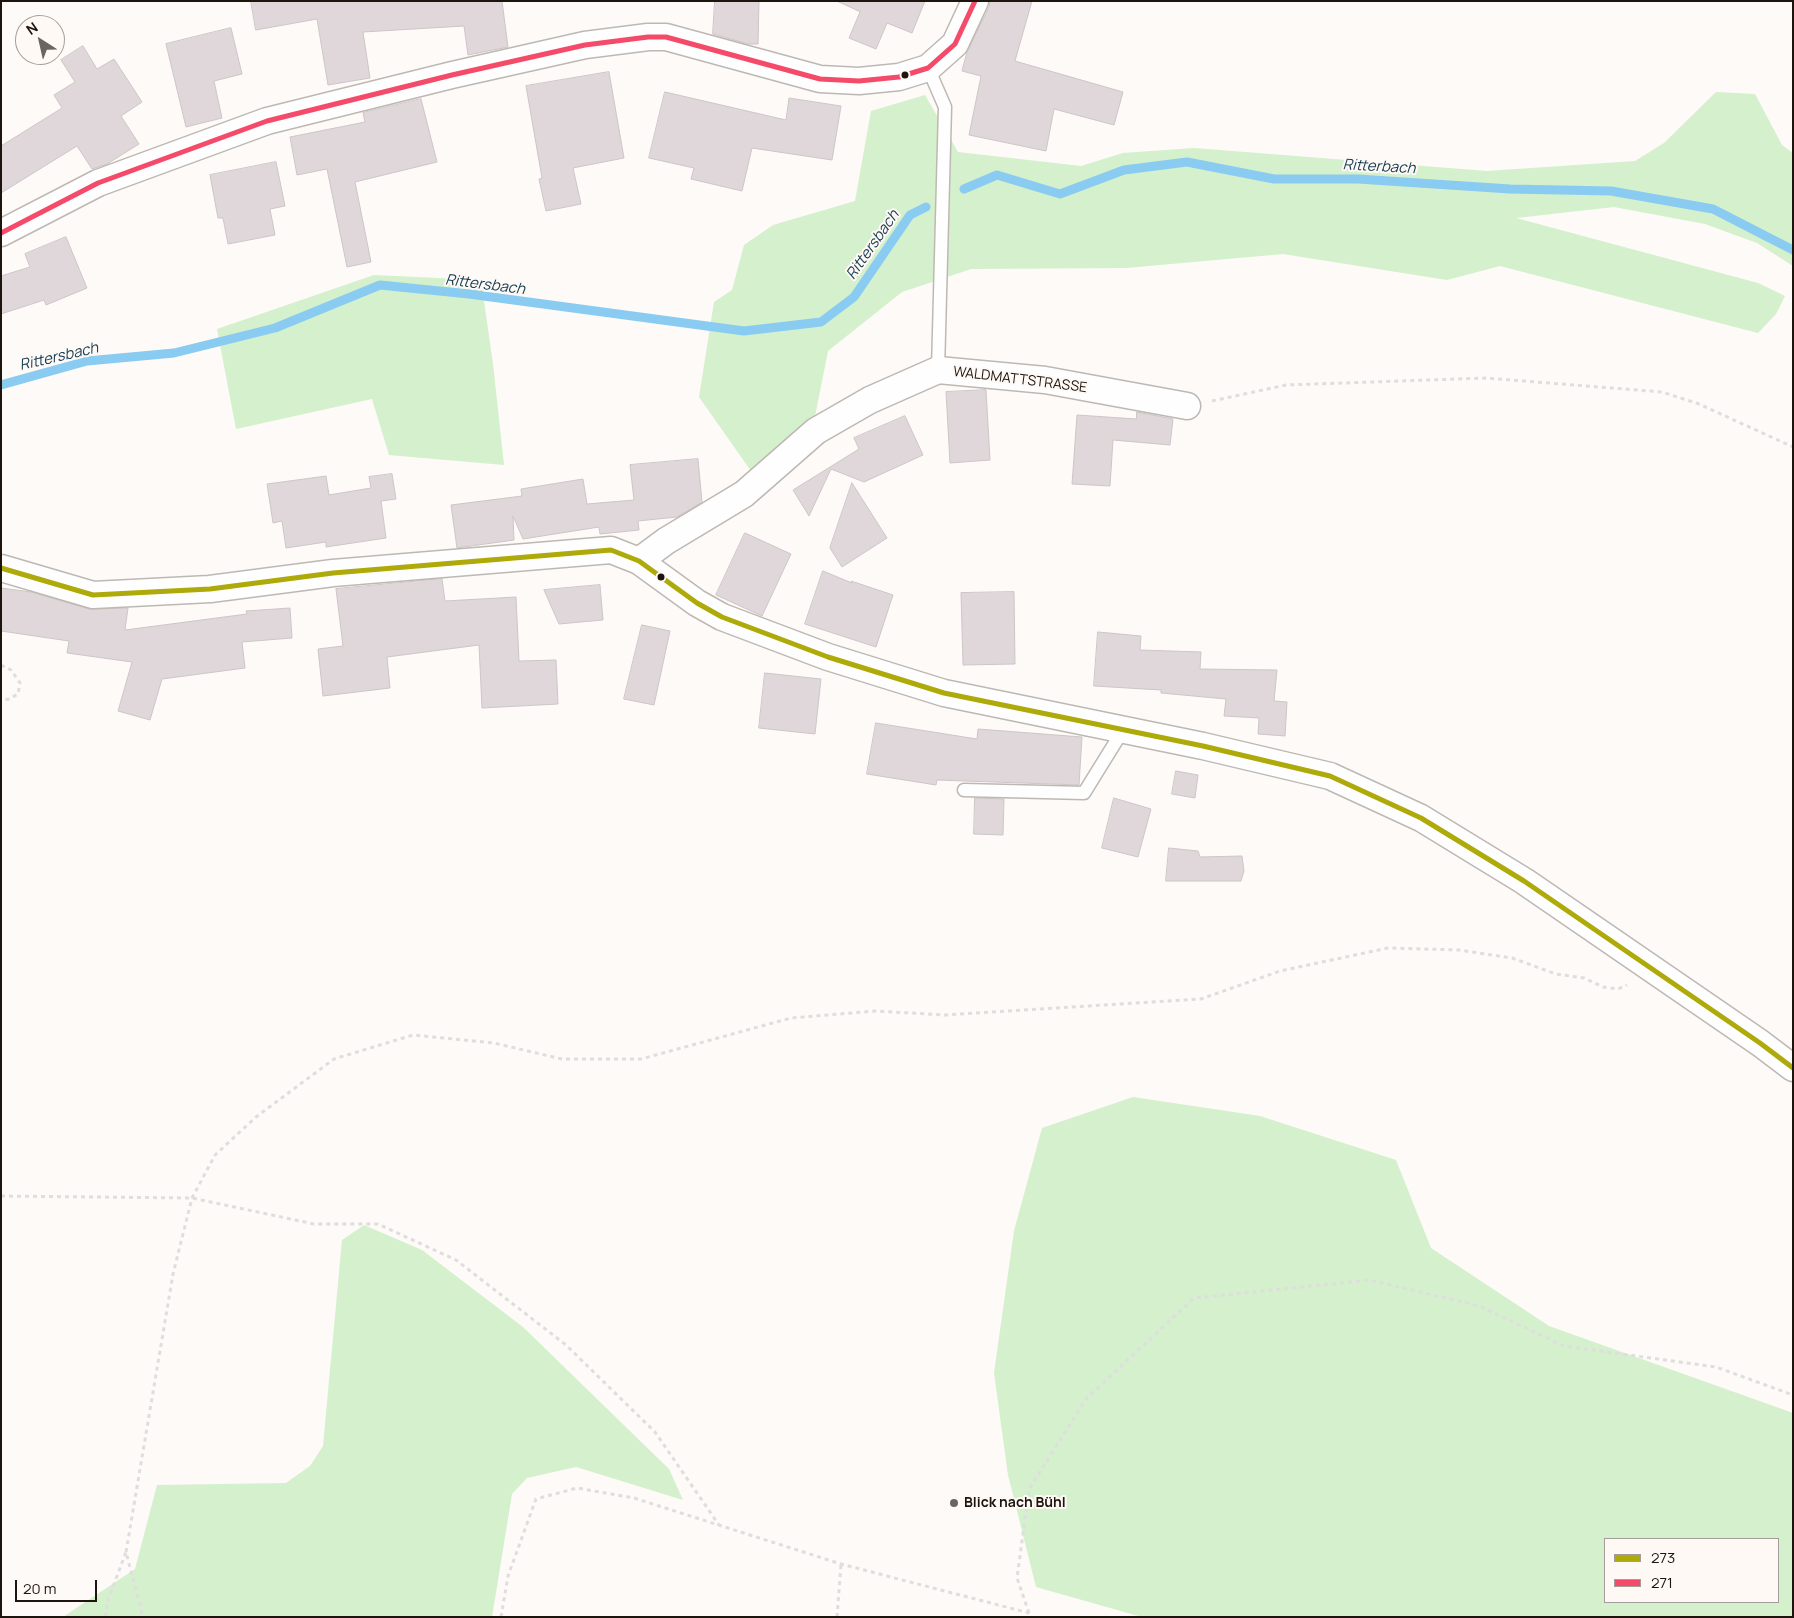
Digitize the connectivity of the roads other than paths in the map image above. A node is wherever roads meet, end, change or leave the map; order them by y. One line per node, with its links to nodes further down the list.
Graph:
1 (975, 1): 2 (street)
2 (928, 68): 3 (street); 4 (lane)
3 (1, 233)
4 (938, 370): 5 (street, WALDMATTSTRASSE); 6 (street, WALDMATTSTRASSE)
5 (1187, 406)
6 (639, 561): 7 (street); 8 (street)
7 (1, 568)
8 (1123, 730): 9 (lane); 10 (street)
9 (964, 790)
10 (1793, 1068)

